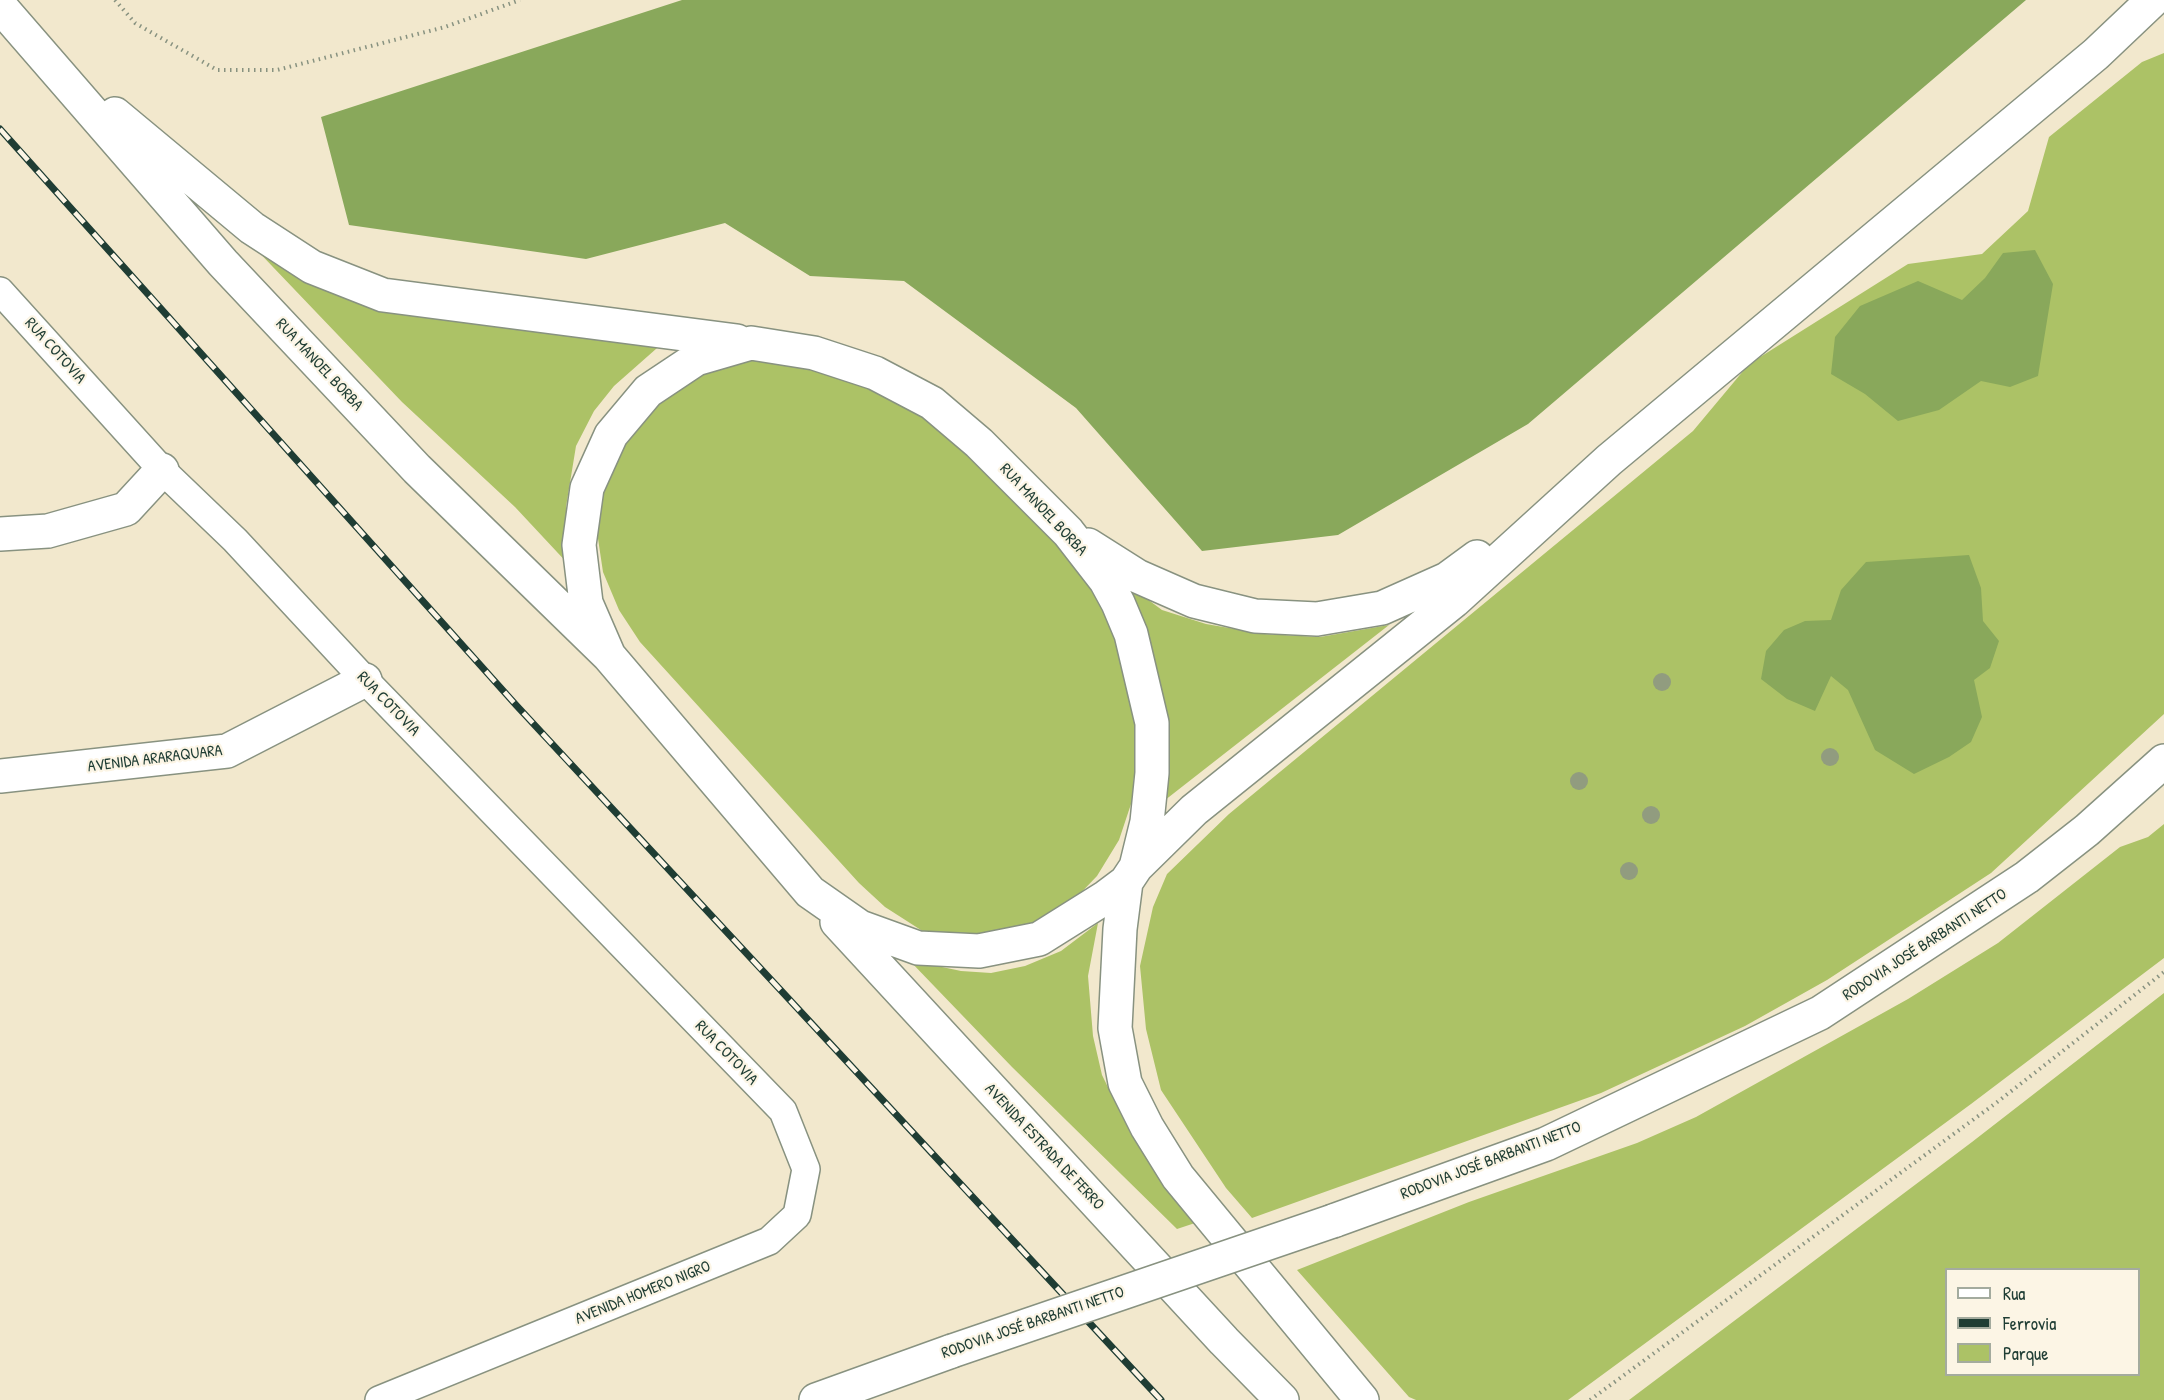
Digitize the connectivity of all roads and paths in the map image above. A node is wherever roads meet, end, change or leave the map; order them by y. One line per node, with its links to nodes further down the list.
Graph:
1 (115, 0): 2 (path)
2 (520, 0)
3 (2153, 0): 6 (main road)
4 (0, 6): 7 (main road, RUA MANOEL BORBA)
5 (2164, 24): 6 (main road)
6 (2096, 54): 10 (main road)
7 (46, 57): 9 (main road, RUA MANOEL BORBA); 14 (main road, RUA MANOEL BORBA)
8 (0, 291): 11 (street, RUA COTOVIA)
9 (751, 343): 12 (main road, RUA MANOEL BORBA); 14 (main road, RUA MANOEL BORBA)
10 (1609, 460): 12 (main road); 18 (main road)
11 (162, 470): 13 (main road); 15 (street, RUA COTOVIA)
12 (1068, 532): 18 (main road, RUA MANOEL BORBA)
13 (0, 534)
14 (609, 656): 19 (main road, RUA MANOEL BORBA)
15 (365, 680): 17 (main road, AVENIDA ARARAQUARA); 21 (street, RUA COTOVIA)
16 (2164, 761): 23 (main road, RODOVIA JOSÉ BARBANTI NETTO, bridge)
17 (0, 776)
18 (1131, 874): 19 (main road, RUA MANOEL BORBA); 25 (main road)
19 (810, 892): 24 (main road, AVENIDA ESTRADA DE FERRO)
20 (2164, 972): 26 (path)
21 (783, 1111): 22 (street, AVENIDA HOMERO NIGRO)
22 (379, 1400)
23 (816, 1400)
24 (1282, 1400)
25 (1362, 1400)
26 (1590, 1400)

